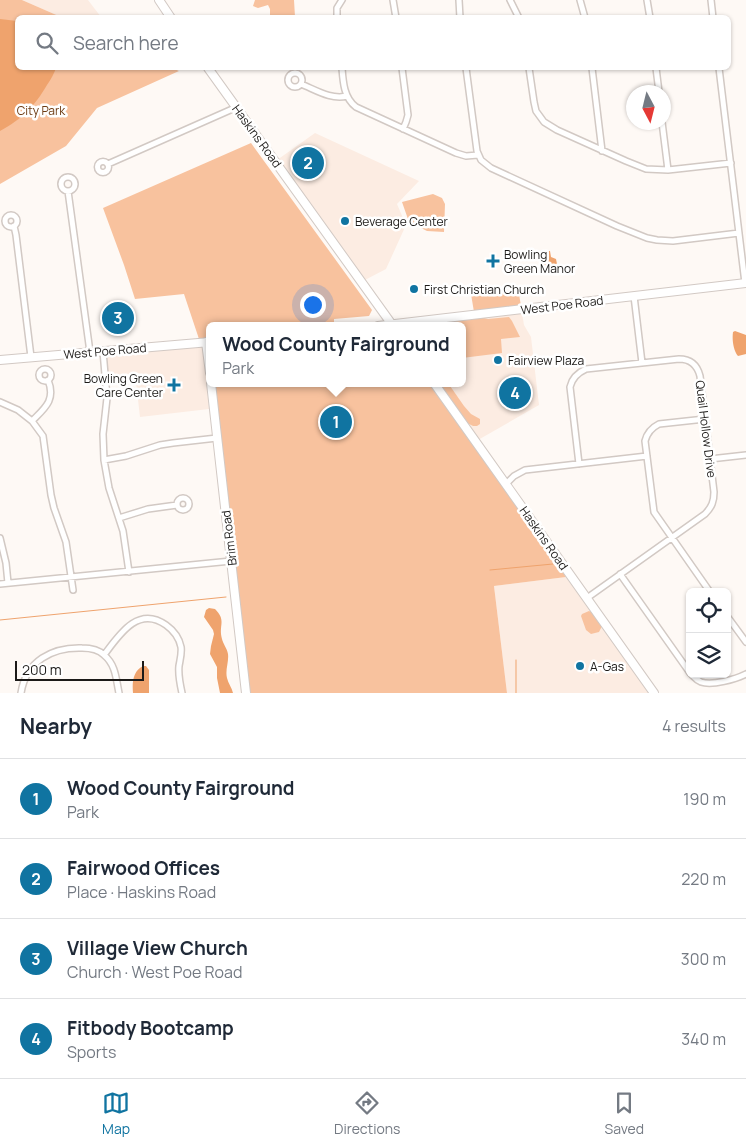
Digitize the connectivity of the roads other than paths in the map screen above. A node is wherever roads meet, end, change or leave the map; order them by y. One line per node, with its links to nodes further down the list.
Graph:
1 (159, 0): 9 (main road)
2 (342, 0): 10 (street)
3 (393, 0): 11 (street)
4 (459, 0): 12 (street)
5 (510, 0): 13 (street)
6 (580, 0): 14 (street)
7 (648, 0): 15 (street)
8 (711, 0): 16 (street)
9 (170, 15)
10 (336, 15)
11 (396, 15)
12 (460, 15)
13 (518, 15)
14 (584, 15)
15 (650, 15)
16 (713, 15)
17 (209, 70): 28 (main road, Haskins Road)
18 (342, 70): 27 (street)
19 (402, 70): 29 (street)
20 (466, 70): 32 (street)
21 (529, 70): 31 (street)
22 (592, 70): 31 (street)
23 (656, 70): 26 (street)
24 (719, 70): 33 (street)
25 (302, 84): 27 (street)
26 (658, 85)
27 (347, 96): 29 (street)
28 (237, 107): 34 (street); 41 (main road, Haskins Road)
29 (403, 129): 32 (street)
30 (663, 130): 35 (street)
31 (602, 151): 35 (street)
32 (478, 155): 38 (street)
33 (730, 163): 35 (street); 38 (street)
34 (108, 164)
35 (668, 170)
36 (68, 191): 45 (street)
37 (14, 226): 46 (street)
38 (739, 233): 39 (street)
39 (746, 283): 40 (main road, West Poe Road)
40 (634, 296): 42 (main road, West Poe Road); 48 (street)
41 (391, 322)
42 (418, 322)
43 (206, 342): 44 (main road, West Poe Road)
44 (103, 351): 45 (main road, West Poe Road); 58 (street)
45 (90, 352): 46 (main road, West Poe Road)
46 (31, 357): 47 (main road, West Poe Road)
47 (0, 360)
48 (642, 363): 53 (street, Quail Hollow Drive); 60 (street, Quail Hollow Drive)
49 (48, 380): 54 (street)
50 (211, 387): 55 (main road, Brim Road)
51 (437, 387): 61 (main road, Haskins Road)
52 (0, 402): 54 (street)
53 (705, 419): 57 (street); 59 (street, Quail Hollow Drive)
54 (32, 421): 69 (street)
55 (217, 438): 58 (street); 66 (main road, Brim Road)
56 (746, 455): 59 (street)
57 (647, 456): 60 (street); 65 (street)
58 (104, 460): 63 (street)
59 (710, 460): 65 (street, Quail Hollow Drive)
60 (579, 464): 61 (street)
61 (506, 484): 74 (main road, Haskins Road)
62 (177, 505): 63 (street)
63 (119, 518): 67 (street)
64 (0, 538): 71 (street)
65 (671, 538): 68 (street); 72 (street)
66 (231, 561): 67 (street); 84 (main road, Brim Road)
67 (129, 572): 69 (street)
68 (620, 574): 74 (street); 78 (street)
69 (72, 577): 71 (street); 73 (street)
70 (0, 584): 71 (street)
71 (8, 584)
72 (707, 588)
73 (73, 590)
74 (586, 598): 85 (main road, Haskins Road)
75 (731, 621): 76 (street)
76 (746, 642)
77 (104, 655): 81 (street); 82 (street); 83 (street)
78 (686, 668)
79 (746, 674): 80 (street)
80 (695, 678)
81 (21, 693)
82 (119, 693)
83 (182, 693)
84 (246, 693)
85 (654, 693)

